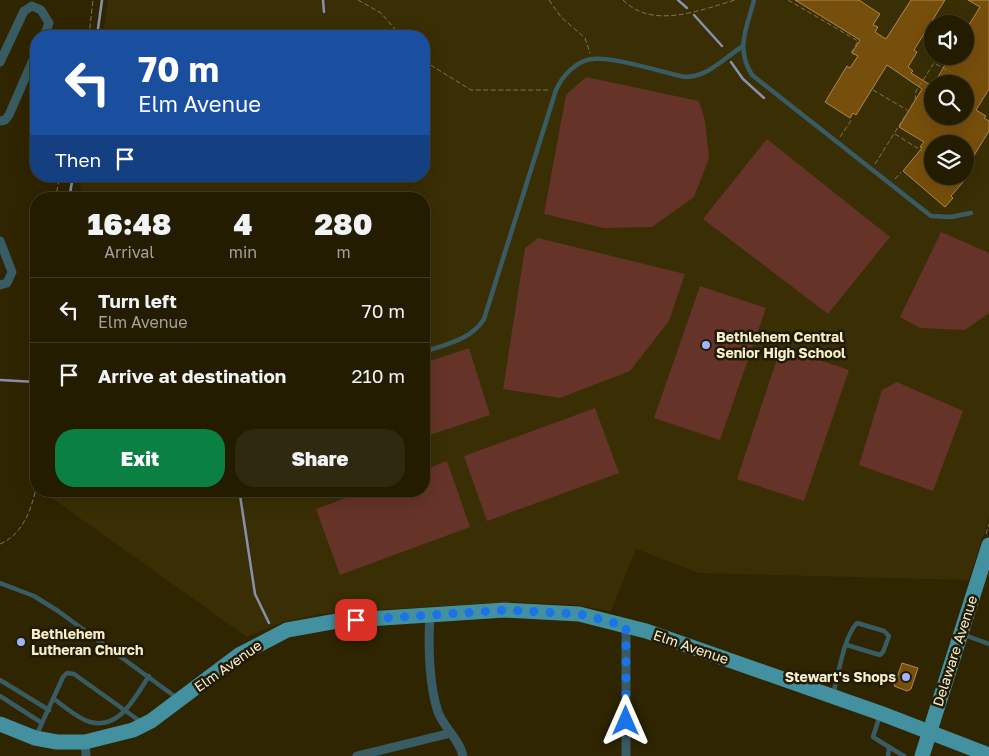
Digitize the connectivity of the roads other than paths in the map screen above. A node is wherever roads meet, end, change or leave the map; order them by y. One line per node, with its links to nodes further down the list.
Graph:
1 (754, 0): 3 (lane)
2 (46, 30): 4 (street)
3 (743, 46): 7 (lane); 10 (lane)
4 (0, 62)
5 (30, 66): 6 (street)
6 (0, 121)
7 (971, 213)
8 (0, 241): 9 (street)
9 (0, 285)
10 (430, 350)
11 (989, 545): 12 (main road, Delaware Avenue)
12 (985, 572): 16 (main road, Delaware Avenue)
13 (0, 583): 19 (lane)
14 (430, 615): 15 (main road, Elm Avenue); 24 (main road, Elm Avenue); 32 (street)
15 (626, 626): 22 (main road, Elm Avenue); 39 (street)
16 (961, 633): 17 (lane); 31 (main road, Delaware Avenue)
17 (989, 644)
18 (847, 645): 18 (lane); 22 (lane)
19 (149, 676): 24 (lane); 26 (lane)
20 (0, 680): 25 (lane)
21 (0, 696): 28 (lane)
22 (833, 696): 27 (main road, Elm Avenue)
23 (54, 699): 25 (lane); 26 (lane); 26 (lane)
24 (180, 700): 30 (main road, Elm Avenue)
25 (49, 710): 28 (lane)
26 (125, 710): 30 (lane)
27 (880, 713): 31 (main road, Elm Avenue); 34 (lane)
28 (42, 723): 33 (lane)
29 (0, 724): 33 (main road, Elm Avenue)
30 (144, 724): 35 (main road, Elm Avenue)
31 (930, 731): 36 (main road, Elm Avenue); 42 (main road, Delaware Avenue)
32 (450, 733): 37 (street); 38 (street)
33 (35, 738): 35 (main road, Elm Avenue)
34 (888, 747): 40 (lane); 41 (lane)
35 (86, 749)
36 (989, 755)
37 (357, 756)
38 (463, 756)
39 (626, 756)
40 (888, 756)
41 (904, 756)
42 (922, 756)

